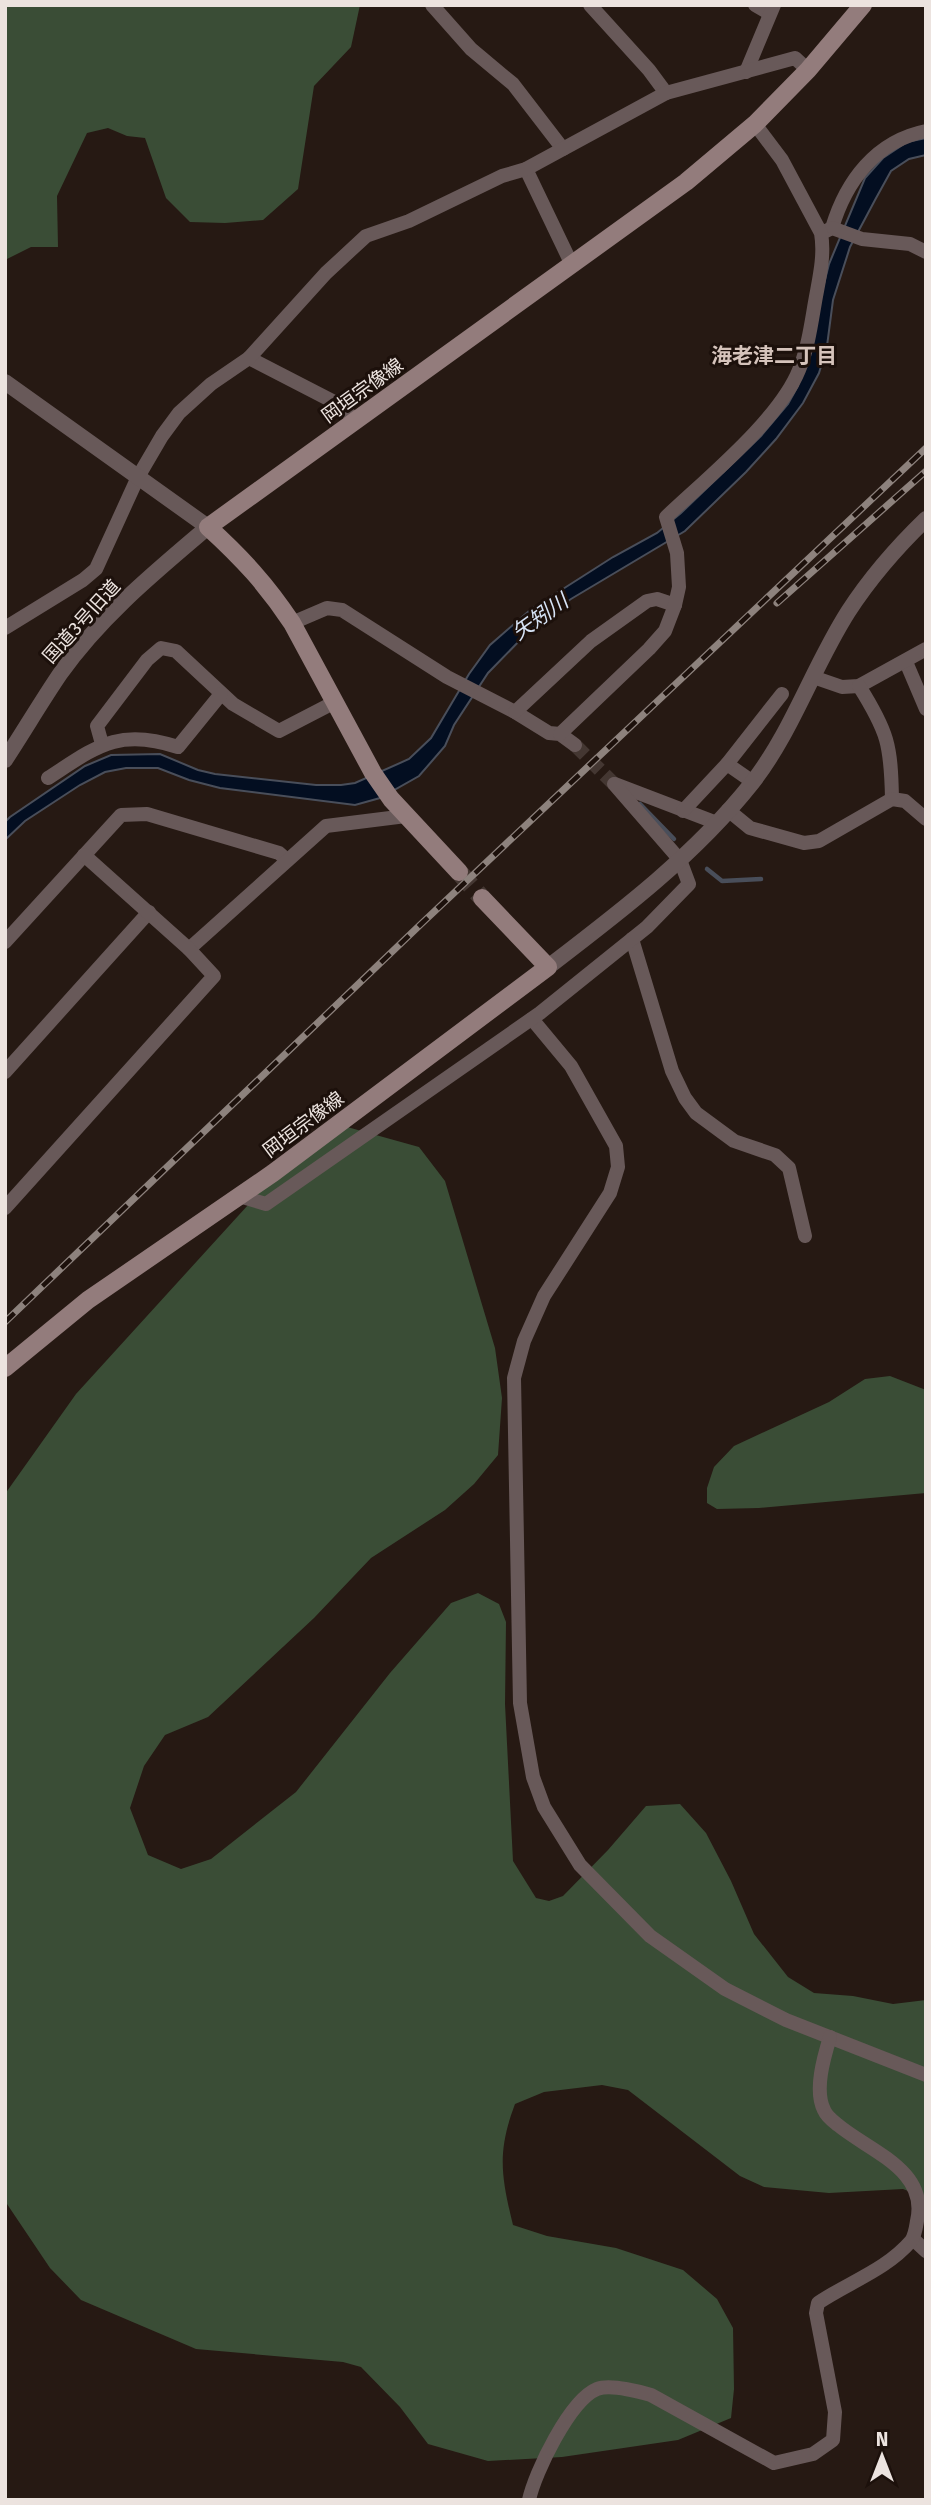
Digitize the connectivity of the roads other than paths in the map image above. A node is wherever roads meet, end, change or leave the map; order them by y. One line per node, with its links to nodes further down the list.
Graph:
1 (432, 5): 11 (street)
2 (590, 5): 8 (street)
3 (755, 5): 5 (street)
4 (863, 5): 6 (main road, 岡垣宗像線)
5 (772, 9): 7 (street)
6 (808, 70): 7 (street); 9 (main road, 岡垣宗像線)
7 (746, 72): 8 (street)
8 (666, 93): 11 (street)
9 (755, 124): 13 (street); 15 (main road, 岡垣宗像線)
10 (926, 131): 13 (street)
11 (563, 149): 12 (street)
12 (526, 169): 15 (street); 16 (street)
13 (827, 230): 14 (street); 22 (street)
14 (926, 252)
15 (572, 265): 18 (main road, 岡垣宗像線)
16 (249, 358): 18 (street); 19 (street)
17 (5, 382): 19 (street)
18 (355, 421): 21 (main road, 岡垣宗像線)
19 (138, 477): 21 (street); 24 (street)
20 (926, 519): 27 (street)
21 (208, 527): 23 (main road); 37 (street, 国道3号旧道)
22 (675, 605): 33 (street); 34 (street)
23 (292, 623): 31 (main road); 33 (street)
24 (5, 628)
25 (926, 649): 26 (street)
26 (906, 662): 28 (street); 32 (street)
27 (813, 677): 28 (street); 40 (street)
28 (859, 686): 41 (street)
29 (221, 694): 31 (street); 35 (street); 35 (street)
30 (782, 694): 38 (street)
31 (335, 702): 43 (main road)
32 (926, 709)
33 (515, 712): 34 (street)
34 (560, 734): 36 (street)
35 (102, 744): 39 (street)
36 (575, 745)
37 (5, 760)
38 (727, 764): 40 (street); 42 (street)
39 (48, 778)
40 (753, 782): 44 (street)
41 (892, 799): 44 (street); 45 (street)
42 (683, 811): 44 (street); 48 (street)
43 (406, 816): 47 (street); 49 (main road)
44 (723, 816): 48 (street)
45 (926, 819)
46 (85, 855): 47 (street); 51 (street); 53 (street)
47 (287, 860): 54 (street)
48 (680, 860): 52 (street); 55 (street)
49 (459, 872)
50 (482, 898): 55 (main road)
51 (149, 912): 54 (street); 57 (street)
52 (632, 939): 56 (street); 60 (street)
53 (5, 942)
54 (189, 948): 59 (street)
55 (548, 967): 58 (main road, 岡垣宗像線)
56 (532, 1019): 58 (street); 62 (street)
57 (5, 1072)
58 (239, 1196): 61 (main road, 岡垣宗像線)
59 (5, 1208)
60 (805, 1236)
61 (5, 1368)
62 (830, 2037): 63 (street); 64 (street)
63 (926, 2075)
64 (913, 2239): 65 (street); 66 (street)
65 (926, 2251)
66 (529, 2500)

